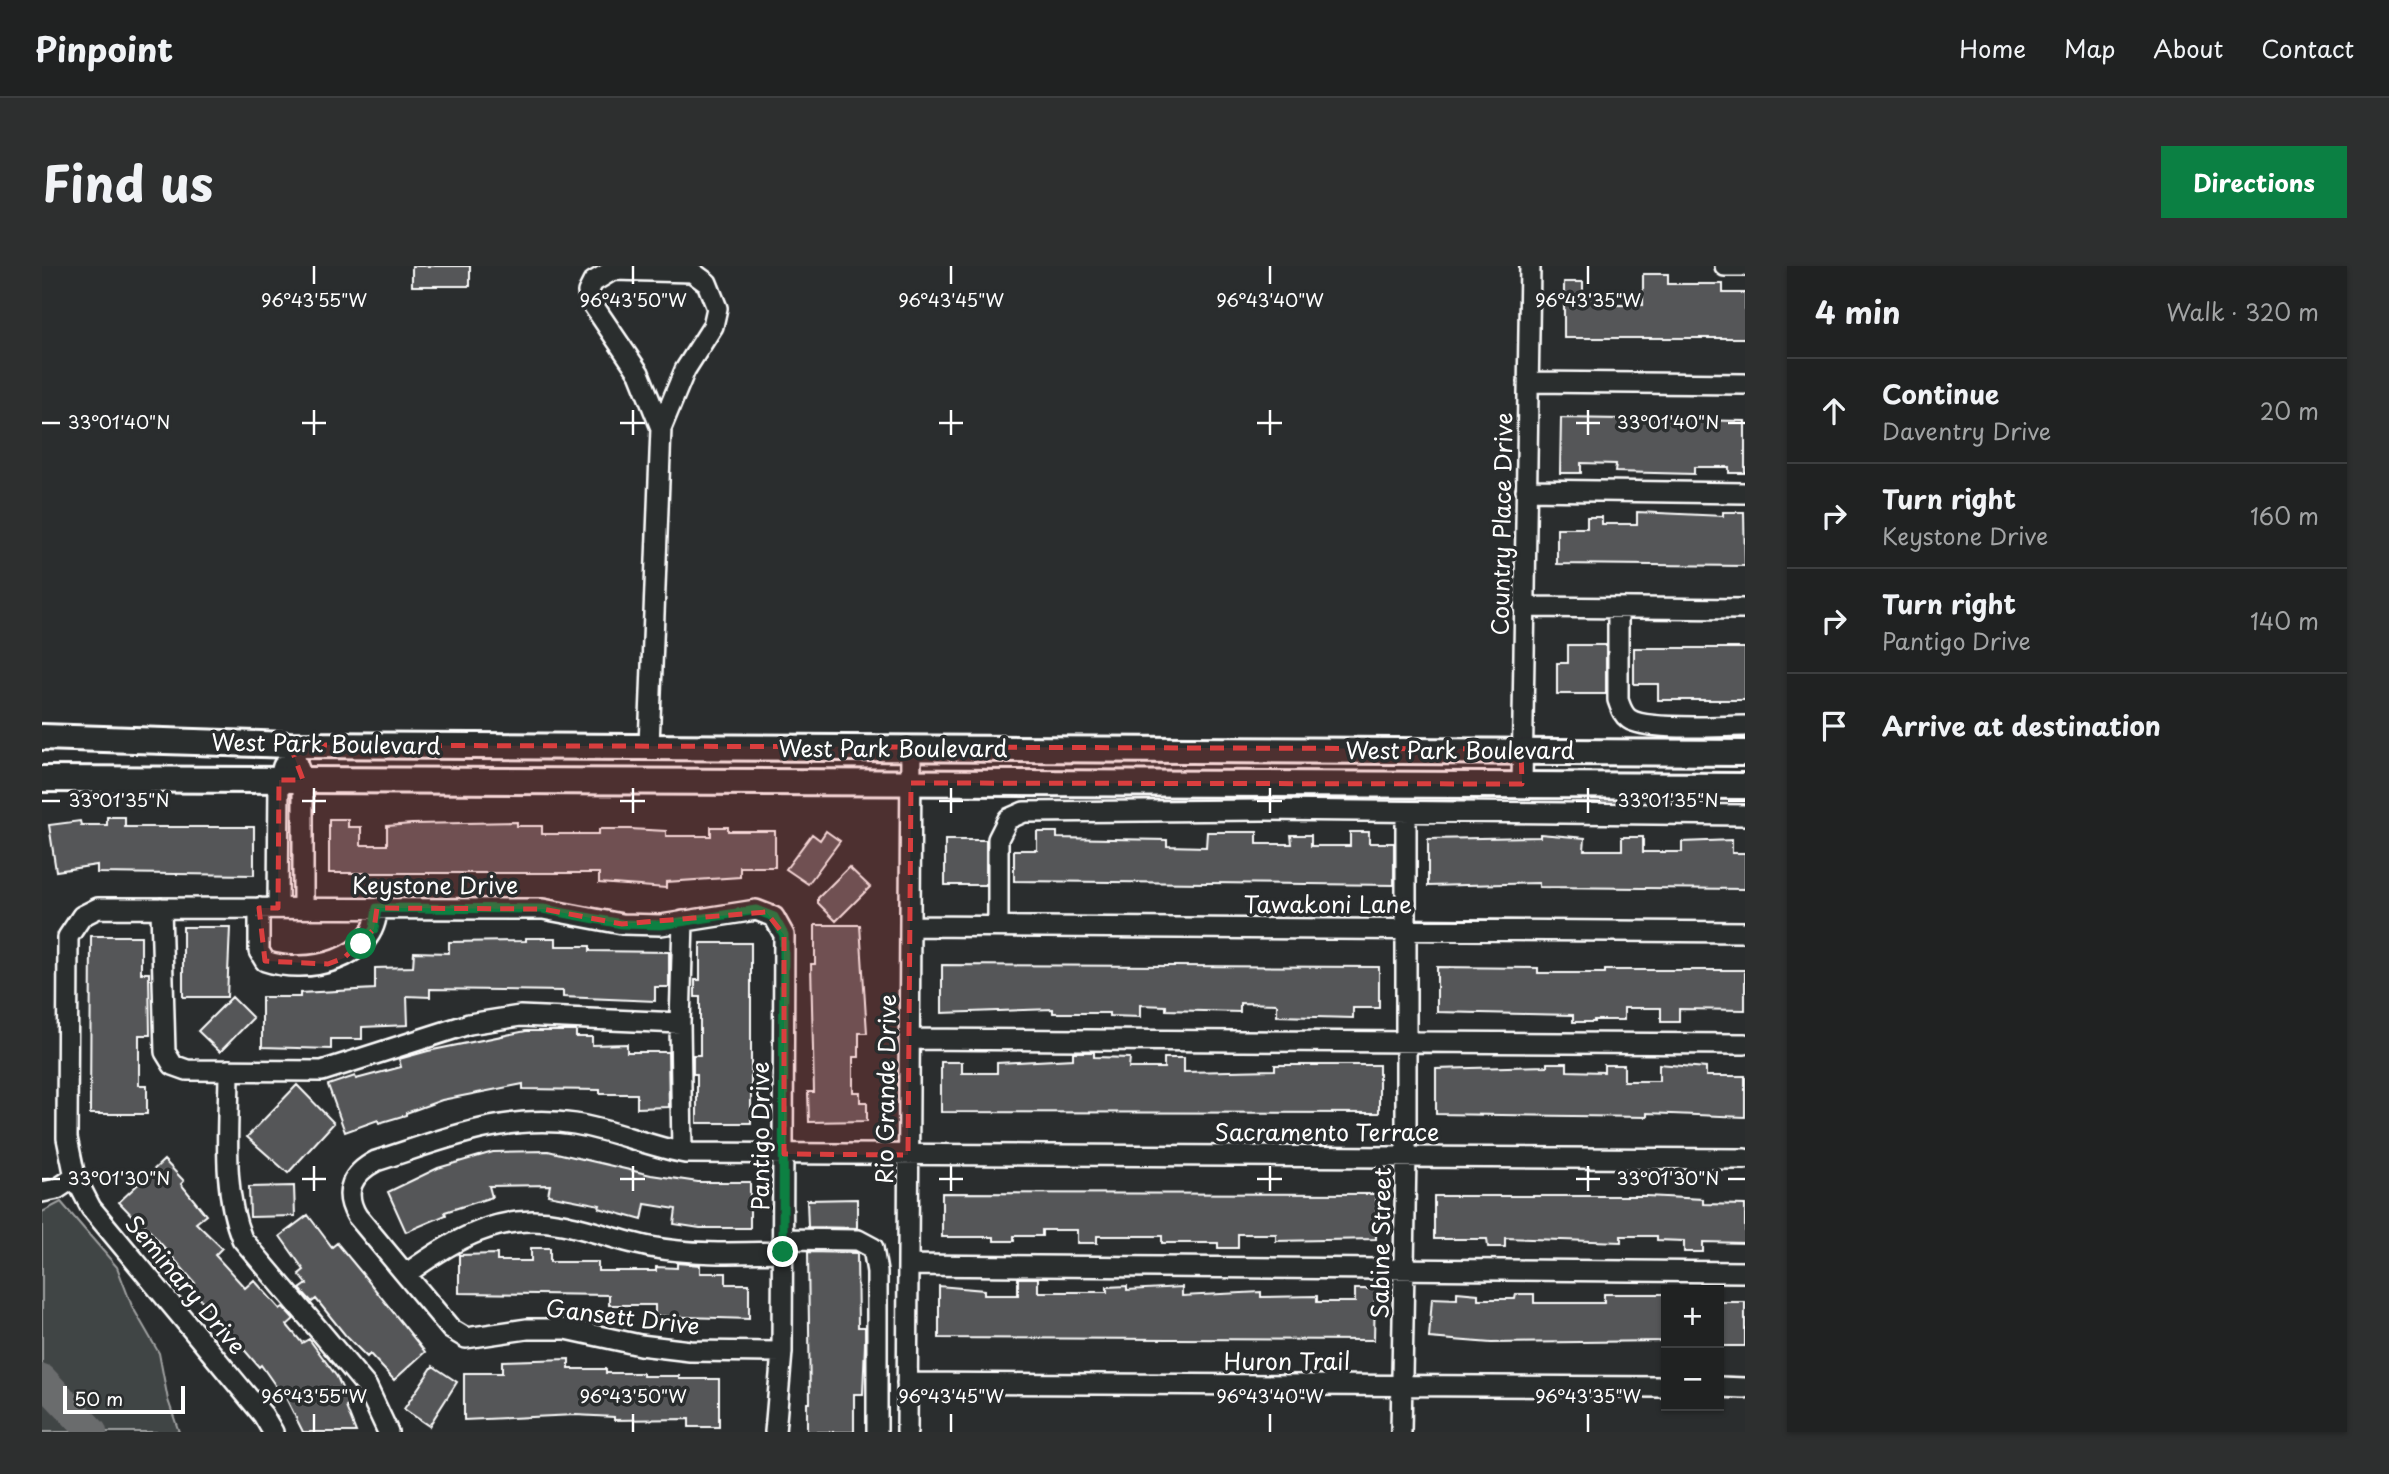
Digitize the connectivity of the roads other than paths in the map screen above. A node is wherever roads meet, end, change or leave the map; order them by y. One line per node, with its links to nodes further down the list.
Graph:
1 (1530, 266): 4 (street, Country Place Drive)
2 (1725, 266): 3 (street)
3 (1745, 266)
4 (1528, 382): 5 (street); 7 (street, Country Place Drive)
5 (1745, 384)
6 (661, 429): 6 (street); 15 (street)
7 (1526, 490): 8 (street); 9 (street, Country Place Drive)
8 (1745, 493)
9 (1524, 607): 10 (street); 17 (street, Country Place Drive)
10 (1618, 608): 11 (street); 12 (street)
11 (1745, 609)
12 (1745, 726)
13 (42, 737): 14 (main road, West Park Boulevard)
14 (290, 745): 15 (main road, West Park Boulevard); 20 (street)
15 (649, 746): 16 (main road, West Park Boulevard); 21 (main road)
16 (911, 747): 17 (main road, West Park Boulevard); 22 (street, Rio Grande Drive)
17 (1521, 749): 18 (main road, West Park Boulevard); 23 (street, Country Place Drive)
18 (1745, 752)
19 (42, 779): 20 (main road, West Park Boulevard)
20 (291, 780): 21 (main road, West Park Boulevard); 28 (street); 29 (street)
21 (649, 780): 22 (main road, West Park Boulevard)
22 (911, 783): 23 (main road, West Park Boulevard); 34 (street, Rio Grande Drive)
23 (1522, 784): 24 (main road, West Park Boulevard)
24 (1745, 786)
25 (1406, 813): 26 (street); 35 (street); 36 (street, Sabine Street)
26 (1745, 815)
27 (161, 908): 28 (street, Keystone Drive); 31 (street, Keystone Drive); 42 (street)
28 (269, 908): 29 (street, Keystone Drive); 30 (street)
29 (303, 908): 30 (street, Keystone Drive)
30 (377, 908): 32 (street, Keystone Drive)
31 (82, 916): 48 (street, Seminary Drive)
32 (683, 921): 33 (street, Keystone Drive); 38 (street)
33 (780, 925): 44 (street, Pantigo Drive)
34 (911, 926): 35 (street, Tawakoni Lane); 39 (street, Rio Grande Drive)
35 (998, 926): 36 (street, Tawakoni Lane)
36 (1407, 928): 37 (street, Tawakoni Lane); 40 (street, Sabine Street)
37 (1745, 932)
38 (680, 1023): 42 (street); 43 (street)
39 (909, 1039): 40 (street); 45 (street, Rio Grande Drive)
40 (1406, 1041): 41 (street); 46 (street, Sabine Street)
41 (1745, 1044)
42 (229, 1070): 62 (street)
43 (682, 1152): 44 (street, Sacramento Terrace); 54 (street, Sacramento Terrace)
44 (784, 1154): 45 (street, Sacramento Terrace); 50 (street, Pantigo Drive)
45 (908, 1155): 46 (street, Sacramento Terrace); 51 (street, Rio Grande Drive)
46 (1406, 1156): 47 (street, Sacramento Terrace); 52 (street, Sabine Street)
47 (1745, 1159)
48 (75, 1177): 49 (street); 61 (street, Seminary Drive)
49 (42, 1192)
50 (783, 1246): 54 (street); 55 (street, Pantigo Drive); 64 (street)
51 (908, 1265): 52 (street); 56 (street, Rio Grande Drive)
52 (1404, 1268): 53 (street); 57 (street, Sabine Street)
53 (1745, 1272)
54 (406, 1275): 55 (street, Gansett Drive)
55 (782, 1352): 63 (street, Pantigo Drive)
56 (907, 1383): 57 (street, Huron Trail); 65 (street, Rio Grande Drive)
57 (1402, 1384): 58 (street, Huron Trail); 66 (street, Sabine Street)
58 (1661, 1387)
59 (1724, 1387): 60 (street)
60 (1745, 1388)
61 (273, 1432)
62 (388, 1432)
63 (775, 1432)
64 (877, 1432)
65 (907, 1432)
66 (1401, 1432)

